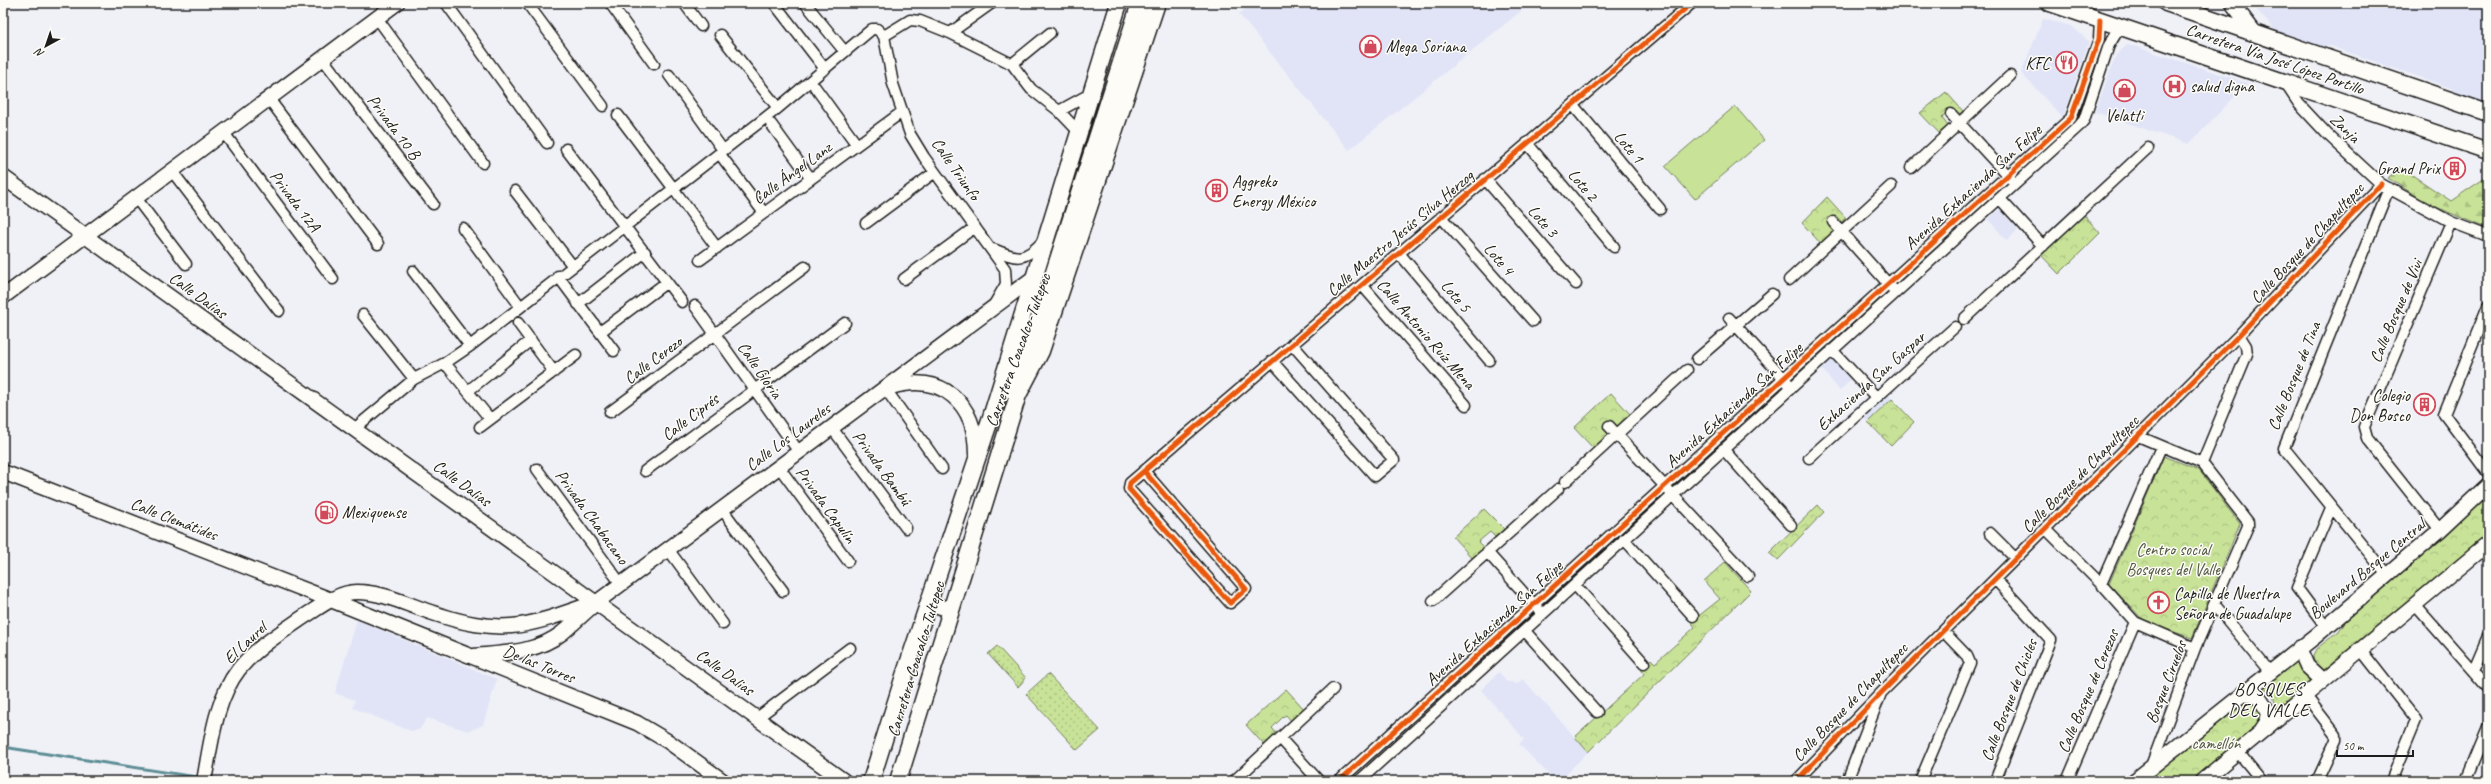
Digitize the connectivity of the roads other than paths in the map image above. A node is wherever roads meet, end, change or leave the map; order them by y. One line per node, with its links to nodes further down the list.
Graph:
1 (397, 3): 17 (street)
2 (446, 3): 49 (street)
3 (527, 3): 38 (street)
4 (610, 3): 28 (street)
5 (684, 3): 19 (street)
6 (774, 3): 30 (street)
7 (805, 3): 26 (street)
8 (992, 3): 21 (street)
9 (1119, 3): 35 (main road, Carretera Coacalco-Tultepec)
10 (1140, 3): 150 (main road)
11 (1143, 3): 55 (main road)
12 (1157, 3): 55 (main road, Carretera Coacalco-Tultepec)
13 (1692, 3): 37 (street, Calle Maestro Jesús Silva Herzog)
14 (2050, 3): 18 (main road, Carretera Vía José López Portillo)
15 (2166, 3): 23 (main road, Carretera Vía José López Portillo)
16 (2232, 3): 23 (street)
17 (377, 18): 27 (street); 57 (street)
18 (2100, 20): 20 (main road, Carretera Vía José López Portillo); 61 (street, Avenida Exhacienda San Felipe)
19 (701, 26)
20 (2120, 27): 33 (main road, Carretera Vía José López Portillo); 65 (street, Avenida Exhacienda San Felipe)
21 (950, 33): 25 (street); 29 (street)
22 (1050, 33): 29 (street)
23 (2255, 33): 42 (main road, Carretera Vía José López Portillo)
24 (720, 35): 39 (street)
25 (884, 36): 26 (street); 41 (street, Calle Triunfo)
26 (845, 52): 30 (street)
27 (326, 64): 36 (street); 73 (street, Privada 10 B)
28 (654, 64)
29 (1012, 64): 40 (street)
30 (825, 69): 39 (street)
31 (669, 75): 56 (street)
32 (2010, 76): 45 (street)
33 (2285, 84): 54 (main road, Carretera Vía José López Portillo); 67 (street, Zanja)
34 (815, 88): 51 (street)
35 (1090, 94): 40 (street); 47 (main road, Carretera Coacalco-Tultepec)
36 (269, 99): 48 (street); 88 (street)
37 (1573, 105): 50 (street, Calle Maestro Jesús Silva Herzog); 74 (street, Lote 1)
38 (603, 106)
39 (778, 108): 56 (street)
40 (1059, 111): 47 (street)
41 (902, 112): 51 (street, Calle Ángel Lanz); 60 (street, Calle Triunfo)
42 (2488, 113)
43 (1951, 114): 45 (street)
44 (618, 115): 70 (street)
45 (1959, 123): 58 (street); 61 (street)
46 (771, 124): 63 (street)
47 (1078, 131): 87 (main road, Carretera Coacalco-Tultepec)
48 (228, 138): 59 (street); 102 (street, Privada 12A)
49 (547, 143)
50 (1527, 144): 64 (street, Calle Maestro Jesús Silva Herzog); 90 (street, Lote 2)
51 (857, 145): 63 (street, Calle Ángel Lanz)
52 (2148, 148): 89 (street)
53 (566, 149): 81 (street)
54 (2488, 151)
55 (1106, 153): 200 (main road, Carretera Coacalco-Tultepec)
56 (723, 154): 70 (street); 75 (street)
57 (483, 164)
58 (1911, 168)
59 (172, 171): 71 (street); 117 (street)
60 (935, 172): 80 (street); 82 (street, Calle Triunfo)
61 (2007, 175): 65 (street); 108 (street, Avenida Exhacienda San Felipe)
62 (3, 176): 76 (street)
63 (811, 179): 75 (street, Calle Ángel Lanz)
64 (1485, 179): 77 (street, Calle Maestro Jesús Silva Herzog); 107 (street, Lote 3)
65 (2015, 184): 72 (street, Avenida Exhacienda San Felipe)
66 (1891, 186): 84 (street)
67 (2385, 186): 79 (street, Zanja); 128 (street, Calle Bosque de Chapultepec); 173 (street, Calle Bosque de Tina)
68 (3, 189): 76 (street)
69 (515, 191): 97 (street)
70 (676, 192): 81 (street); 91 (street)
71 (136, 198): 86 (street); 96 (street)
72 (2000, 199): 89 (street); 109 (street, Avenida Exhacienda San Felipe)
73 (433, 204)
74 (1660, 209)
75 (764, 213): 91 (street, Calle Ángel Lanz)
76 (57, 216): 86 (street, Calle Dalias)
77 (1441, 217): 94 (street, Calle Maestro Jesús Silva Herzog); 121 (street, Lote 4)
78 (1833, 222): 84 (street)
79 (2451, 222): 85 (street, Zanja); 178 (street, Calle Bosque de Vivi)
80 (866, 223)
81 (626, 225): 93 (street); 97 (street)
82 (975, 227): 92 (street, Calle Triunfo); 103 (street)
83 (463, 228): 114 (street)
84 (1841, 231): 104 (street); 108 (street)
85 (2488, 236)
86 (85, 237): 111 (street); 153 (street, Calle Dalias)
87 (1046, 238): 92 (street); 101 (main road, Carretera Coacalco-Tultepec)
88 (378, 244)
89 (2043, 246): 120 (street)
90 (1614, 247)
91 (717, 248): 95 (street, Calle Ángel Lanz)
92 (991, 249): 118 (street, Calle Triunfo)
93 (645, 252): 105 (street); 113 (street)
94 (1399, 253): 106 (street, Calle Maestro Jesús Silva Herzog); 136 (street, Lote 5)
95 (700, 260)
96 (186, 264)
97 (572, 265): 100 (street)
98 (805, 267): 127 (street, Calle Cerezo)
99 (413, 271): 131 (street)
100 (558, 276): 113 (street); 114 (street)
101 (1033, 278): 118 (street, Calle Triunfo); 150 (main road, Carretera Coacalco-Tultepec)
102 (333, 279)
103 (904, 279)
104 (1789, 280)
105 (667, 282): 112 (street); 126 (street)
106 (1362, 284): 130 (street, Calle Maestro Jesús Silva Herzog); 148 (street, Calle Antonio Ruíz Mena)
107 (1576, 284)
108 (1888, 284): 109 (street); 141 (street, Avenida Exhacienda San Felipe)
109 (1896, 292): 132 (street, Avenida Exhacienda San Felipe)
110 (1772, 294): 122 (street)
111 (3, 297)
112 (682, 302)
113 (578, 304): 126 (street)
114 (520, 306): 131 (street)
115 (695, 306): 127 (street, Calle Gloria)
116 (2488, 306): 169 (street)
117 (279, 311)
118 (989, 311): 144 (street, Calle Triunfo)
119 (363, 315): 142 (street)
120 (1964, 319)
121 (1533, 321)
122 (1732, 322): 135 (street); 141 (street)
123 (518, 323): 129 (street)
124 (845, 323): 145 (street, Calle Ciprés)
125 (1955, 327): 147 (street, Exhacienda San Gaspar)
126 (600, 332): 133 (street)
127 (715, 334): 145 (street, Calle Gloria); 149 (street, Calle Cerezo)
128 (2239, 335): 156 (street, Calle Bosque de Chapultepec); 162 (street)
129 (531, 340): 140 (street); 146 (street)
130 (1292, 344): 137 (street, Calle Maestro Jesús Silva Herzog); 137 (street)
131 (470, 346): 138 (street)
132 (1832, 350): 143 (street, Avenida Exhacienda San Felipe); 147 (street)
133 (614, 351)
134 (576, 356): 140 (street)
135 (1697, 359)
136 (1489, 360)
137 (1272, 361): 166 (street, Calle Maestro Jesús Silva Herzog)
138 (445, 363): 142 (street); 146 (street)
139 (1687, 370): 155 (street)
140 (554, 372): 151 (street)
141 (1783, 378): 143 (street); 171 (street, Avenida Exhacienda San Felipe)
142 (414, 380): 153 (street)
143 (1791, 387): 158 (street, Avenida Exhacienda San Felipe)
144 (885, 388): 154 (street, Calle Los Laureles); 161 (street, Calle Los Laureles); 165 (street)
145 (754, 390): 159 (street, Calle Gloria); 167 (street, Calle Ciprés)
146 (468, 391): 151 (street)
147 (1876, 397): 160 (street, Exhacienda San Gaspar)
148 (1466, 405)
149 (610, 412)
150 (992, 414): 161 (main road, Carretera Coacalco-Tultepec)
151 (490, 419): 152 (street)
152 (480, 427)
153 (354, 428): 195 (street, Calle Dalias)
154 (832, 428): 159 (street, Calle Los Laureles); 176 (street, Privada Bambú)
155 (1613, 430): 171 (street); 183 (street)
156 (2138, 436): 157 (street); 177 (street, Calle Bosque de Chapultepec)
157 (2161, 447): 162 (street); 190 (street)
158 (1723, 449): 172 (street, Avenida Exhacienda San Felipe); 175 (street)
159 (799, 452): 163 (street, Calle Los Laureles)
160 (1809, 458)
161 (976, 462): 196 (main road, Carretera Coacalco-Tultepec)
162 (2202, 463): 198 (street, Bosque Ciruelos)
163 (779, 467): 174 (street, Calle Los Laureles); 185 (street, Privada Capulín)
164 (537, 469): 189 (street, Privada Chabacano)
165 (942, 469)
166 (1144, 470): 166 (street, Calle Maestro Jesús Silva Herzog)
167 (645, 471)
168 (3, 472): 193 (street, Calle Clemátides)
169 (2488, 473)
170 (2488, 485): 178 (street, Boulevard Bosque Central)
171 (1664, 486): 172 (street); 197 (street, Avenida Exhacienda San Felipe)
172 (1673, 495): 180 (street, Avenida Exhacienda San Felipe); 187 (street)
173 (2331, 508): 186 (street, Calle Bosque de Tina); 205 (street)
174 (722, 509): 182 (street, Calle Los Laureles); 192 (street)
175 (1792, 524)
176 (906, 528)
177 (2046, 529): 184 (street, Calle Bosque de Chapultepec); 190 (street, Calle Bosque de Cerezos)
178 (2440, 530): 186 (street, Boulevard Bosque Central)
179 (1990, 533): 184 (street)
180 (1624, 539): 191 (street, Avenida Exhacienda San Felipe); 202 (street)
181 (2488, 544): 199 (street)
182 (668, 549): 189 (street, Calle Los Laureles); 204 (street)
183 (1487, 552): 194 (street); 197 (street)
184 (2015, 558): 188 (street, Calle Bosque de Chapultepec)
185 (848, 561)
186 (2387, 575): 205 (street, Boulevard Bosque Central)
187 (1748, 576)
188 (1995, 579): 207 (street, Calle Bosque de Chapultepec); 242 (street, Calle Bosque de Chicles)
189 (621, 584): 195 (street, Calle Los Laureles)
190 (2101, 584): 203 (street, Calle Bosque de Cerezos)
191 (1575, 585): 201 (street, Avenida Exhacienda San Felipe); 214 (street)
192 (783, 591)
193 (331, 600): 195 (street, El Laurel); 213 (street, De las Torres); 230 (street, El Laurel)
194 (1433, 601)
195 (597, 602): 213 (street); 224 (street, Calle Dalias)
196 (928, 603): 200 (street); 233 (main road, Carretera Coacalco-Tultepec)
197 (1535, 605): 201 (street); 237 (street, Avenida Exhacienda San Felipe)
198 (2214, 605): 210 (street, Bosque Ciruelos); 216 (street)
199 (2415, 605): 212 (street); 215 (street)
200 (951, 610): 234 (main road, Carretera Coacalco-Tultepec)
201 (1543, 615): 206 (street, Avenida Exhacienda San Felipe)
202 (1693, 616)
203 (2134, 622): 210 (street); 243 (street, Calle Bosque de Cerezos)
204 (723, 624)
205 (2326, 627): 211 (street, Boulevard Bosque Central)
206 (1525, 631): 223 (street); 238 (street, Avenida Exhacienda San Felipe)
207 (1942, 631): 220 (street, Calle Bosque de Chapultepec); 241 (street)
208 (2488, 636): 215 (street)
209 (850, 648): 224 (street)
210 (2195, 648): 229 (street, Bosque Ciruelos)
211 (2299, 648): 216 (street, Boulevard Bosque Central); 217 (street)
212 (2361, 650): 217 (street); 248 (street)
213 (471, 656): 231 (street, De las Torres)
214 (1644, 663)
215 (2473, 670): 218 (street)
216 (2269, 671): 221 (street, Boulevard Bosque Central)
217 (2324, 681): 222 (street)
218 (2488, 688)
219 (1333, 689): 227 (street)
220 (1883, 691): 239 (street, Calle Bosque de Chapultepec); 240 (street)
221 (2242, 693): 226 (street); 229 (street, Boulevard Bosque Central)
222 (2306, 696): 226 (street); 247 (street)
223 (1597, 712)
224 (757, 718): 232 (street, Calle Dalias)
225 (2488, 728): 249 (street)
226 (2257, 736): 228 (street)
227 (1280, 738): 235 (street); 236 (street)
228 (2238, 752): 245 (street); 246 (street)
229 (2151, 766): 244 (street, Boulevard Bosque Central)
230 (204, 781)
231 (722, 781)
232 (844, 781)
233 (871, 781)
234 (898, 781)
235 (1234, 781)
236 (1319, 781)
237 (1339, 781)
238 (1359, 781)
239 (1796, 781)
240 (1847, 781)
241 (1920, 781)
242 (1995, 781)
243 (2067, 781)
244 (2134, 781)
245 (2202, 781)
246 (2262, 781)
247 (2317, 781)
248 (2391, 781)
249 (2466, 781)

